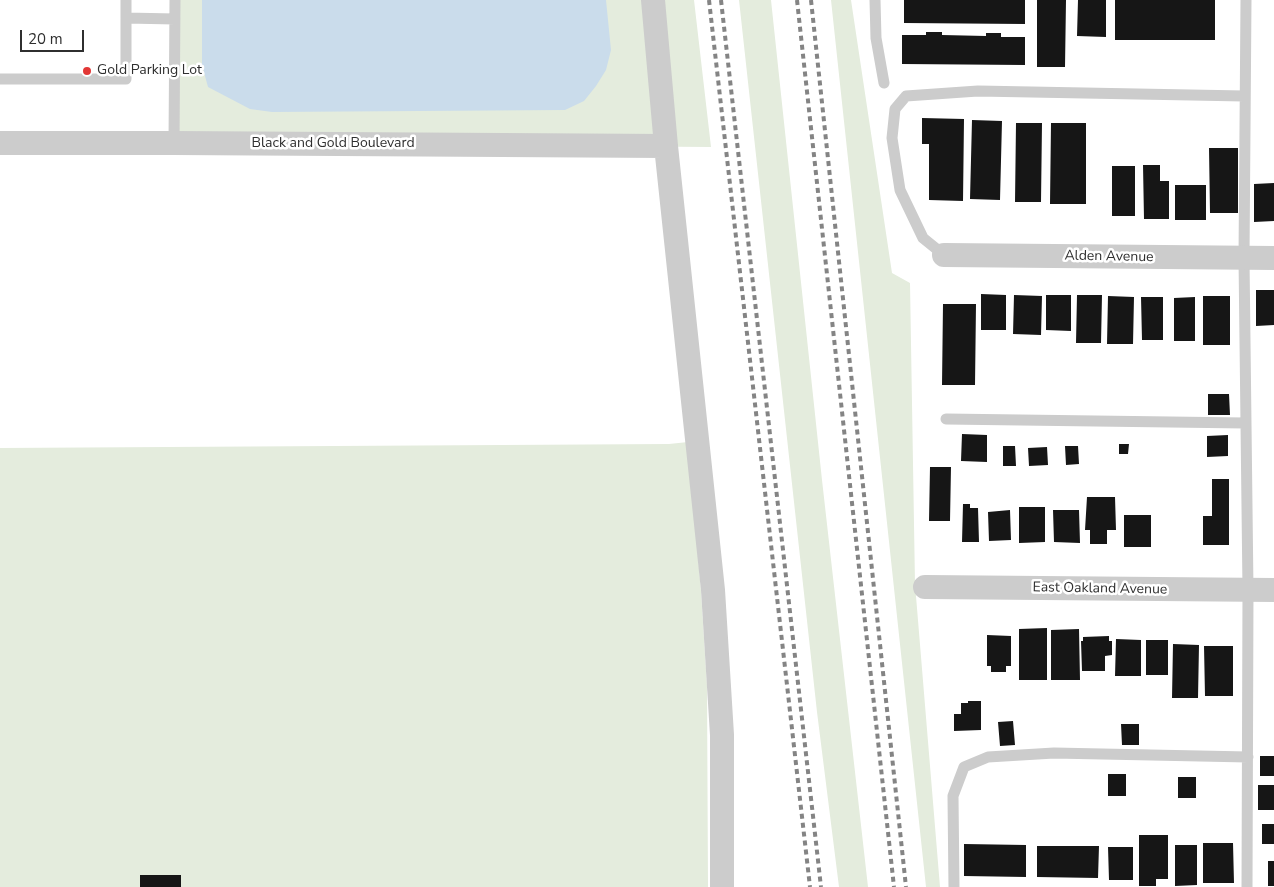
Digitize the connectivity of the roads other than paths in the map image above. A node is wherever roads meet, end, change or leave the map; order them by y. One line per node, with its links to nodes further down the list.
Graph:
1 (126, 0): 6 (lane)
2 (175, 0): 7 (lane)
3 (653, 0): 13 (street)
4 (875, 0): 9 (lane)
5 (1246, 0): 10 (lane)
6 (126, 18): 7 (lane); 8 (lane)
7 (175, 19): 12 (lane)
8 (0, 80)
9 (884, 83)
10 (1244, 96): 14 (lane); 15 (lane)
11 (0, 143): 12 (street, Black and Gold Boulevard)
12 (174, 143): 13 (street, Black and Gold Boulevard)
13 (666, 146): 23 (street)
14 (944, 255): 15 (street, Alden Avenue)
15 (1244, 258): 16 (street, Alden Avenue); 18 (lane)
16 (1274, 258)
17 (946, 419): 18 (lane)
18 (1246, 423): 20 (lane)
19 (925, 587): 20 (street, East Oakland Avenue)
20 (1248, 590): 21 (street, East Oakland Avenue); 22 (lane)
21 (1274, 590)
22 (1248, 757): 24 (lane); 25 (lane)
23 (722, 887)
24 (954, 887)
25 (1247, 887)

